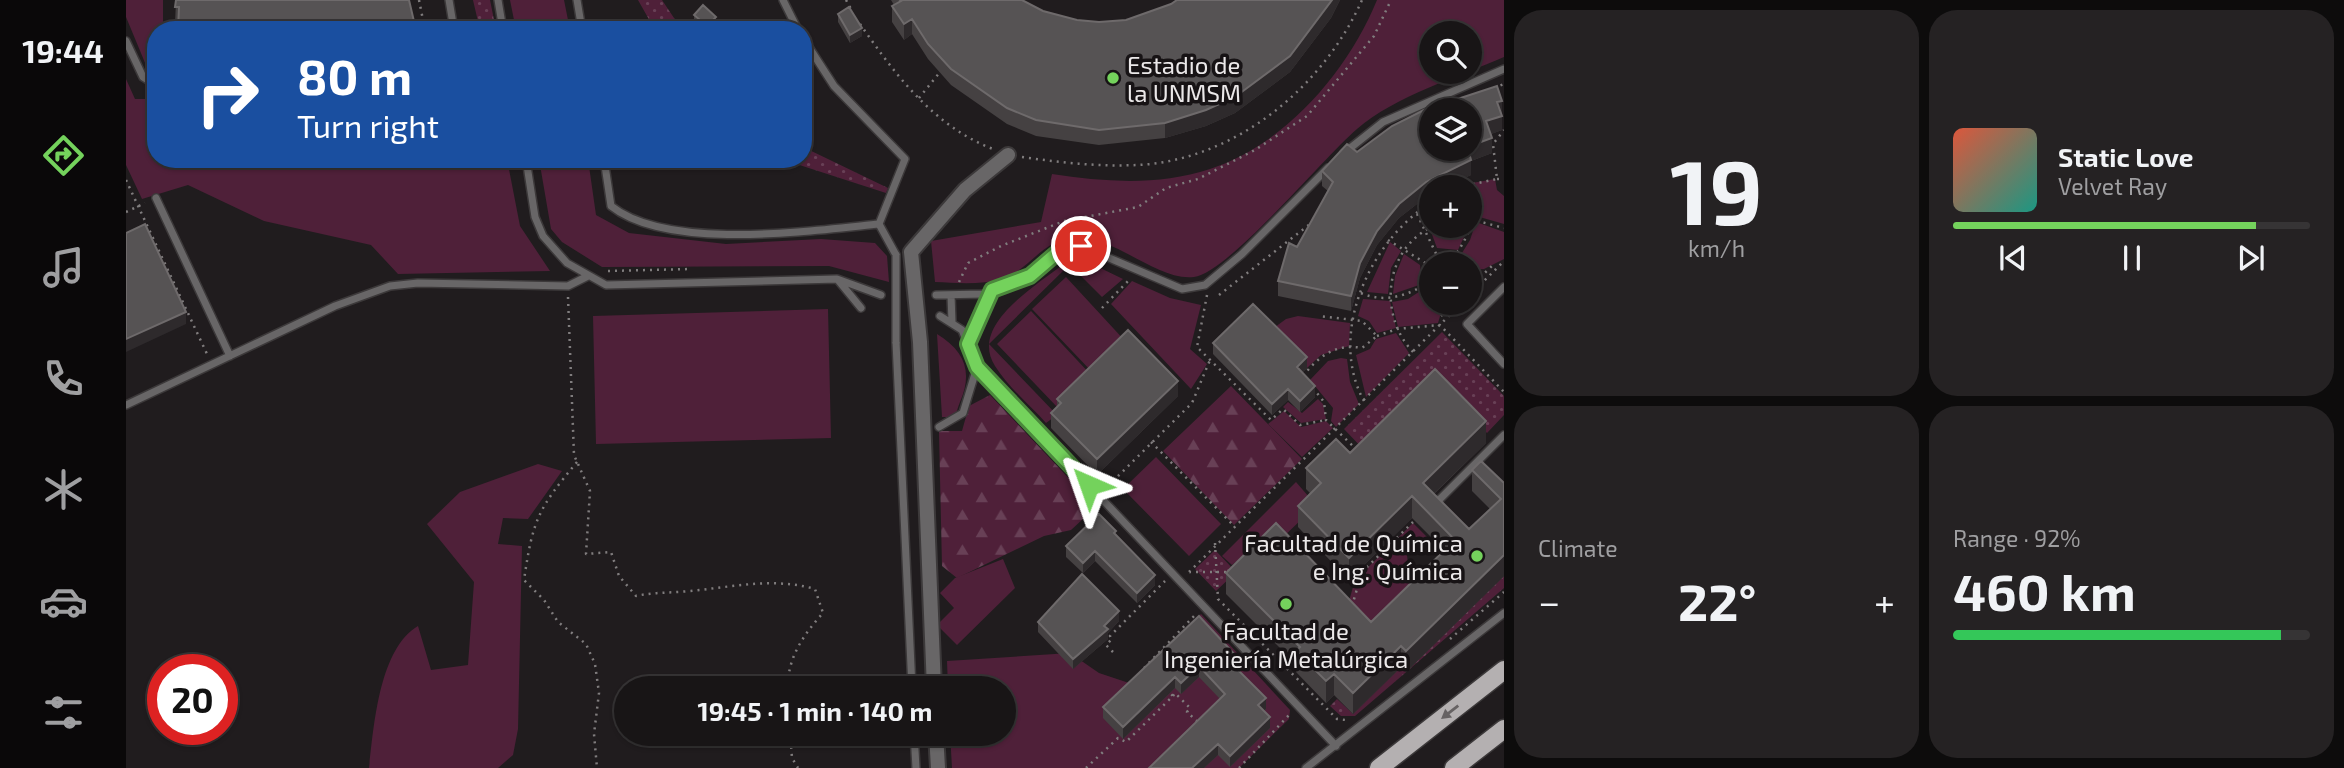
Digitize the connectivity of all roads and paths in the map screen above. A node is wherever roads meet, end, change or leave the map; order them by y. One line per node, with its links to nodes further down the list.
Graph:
1 (419, 0): 9 (path)
2 (449, 0): 10 (lane)
3 (498, 0): 11 (lane)
4 (576, 0): 12 (lane)
5 (783, 0): 13 (lane)
6 (846, 0): 21 (path)
7 (1362, 0): 23 (path)
8 (1391, 0): 52 (path)
9 (423, 21)
10 (452, 21)
11 (502, 21)
12 (580, 21)
13 (794, 21)
14 (126, 41): 18 (lane)
15 (812, 52): 38 (lane)
16 (944, 66): 21 (path)
17 (1504, 69): 54 (lane)
18 (147, 79)
19 (1504, 85): 20 (path)
20 (1492, 90)
21 (919, 98): 23 (path)
22 (1504, 130): 26 (path)
23 (1008, 155): 114 (street)
24 (527, 168): 48 (lane)
25 (605, 168): 38 (lane)
26 (1497, 178): 27 (path); 29 (path)
27 (1504, 179)
28 (126, 180): 31 (path)
29 (1482, 183)
30 (156, 198): 31 (path); 81 (lane)
31 (138, 206): 33 (path); 80 (path)
32 (1419, 210): 34 (path)
33 (126, 212)
34 (1416, 212): 35 (path); 41 (path)
35 (1419, 217)
36 (1316, 219): 63 (path)
37 (1482, 222): 39 (path)
38 (879, 224): 113 (lane, bridge)
39 (1504, 228)
40 (1419, 236): 42 (path)
41 (1388, 240): 42 (path); 59 (path)
42 (1403, 251): 43 (path); 64 (path)
43 (1419, 260)
44 (1504, 261): 53 (path)
45 (1493, 265): 49 (path)
46 (695, 269): 47 (path)
47 (600, 270)
48 (589, 276): 51 (lane); 55 (lane)
49 (1482, 276)
50 (1131, 278): 66 (path)
51 (837, 279): 60 (lane); 65 (lane)
52 (959, 282)
53 (1482, 283)
54 (1205, 285): 58 (lane); 82 (path)
55 (568, 286): 81 (lane); 94 (path)
56 (1504, 287): 79 (lane)
57 (1419, 288): 64 (path)
58 (992, 290): 62 (lane); 75 (lane)
59 (1361, 293): 64 (path); 71 (path)
60 (881, 295)
61 (936, 295): 62 (lane)
62 (951, 295): 70 (lane)
63 (1219, 295)
64 (1390, 298): 73 (path)
65 (861, 308)
66 (1102, 308)
67 (1450, 315): 72 (path)
68 (940, 316): 70 (lane)
69 (1319, 316): 71 (path)
70 (952, 322): 75 (lane)
71 (1354, 322): 74 (path); 76 (path)
72 (1440, 325): 73 (path); 78 (path); 85 (path)
73 (1397, 329): 74 (path); 78 (path)
74 (1377, 336): 76 (path)
75 (968, 344): 84 (lane)
76 (1352, 346): 86 (path); 88 (path)
77 (1504, 347): 79 (lane)
78 (1413, 352): 86 (path)
79 (1496, 355): 83 (lane)
80 (207, 356)
81 (230, 356): 87 (lane)
82 (1210, 360): 88 (path); 92 (path)
83 (1504, 363)
84 (977, 367): 89 (lane); 115 (lane)
85 (1504, 392)
86 (1364, 401): 90 (path)
87 (126, 405)
88 (1326, 420): 90 (path)
89 (939, 427)
90 (1336, 429): 93 (path); 98 (path)
91 (1504, 435): 96 (lane)
92 (1151, 442): 95 (path); 98 (path)
93 (1356, 449)
94 (577, 462): 112 (path); 126 (path)
95 (1106, 488)
96 (1436, 503)
97 (1413, 522): 106 (path)
98 (1234, 526): 99 (path)
99 (1215, 543): 100 (path); 100 (path)
100 (1217, 572): 101 (path); 111 (path)
101 (1231, 572)
102 (1167, 578): 108 (path)
103 (1504, 592): 107 (path)
104 (1200, 610): 110 (path)
105 (1504, 613): 125 (lane)
106 (1349, 615)
107 (1444, 643)
108 (1113, 652)
109 (1504, 670): 133 (main road, one-way to 133)
110 (1140, 673)
111 (1293, 673): 115 (path); 119 (path)
112 (790, 676)
113 (911, 676)
114 (934, 676)
115 (1280, 685): 125 (lane)
116 (1163, 687): 117 (path)
117 (1173, 696): 121 (path); 130 (path)
118 (1290, 710): 131 (path)
119 (1348, 720)
120 (1504, 729): 134 (main road)
121 (1199, 731)
122 (791, 746): 127 (path)
123 (915, 746): 128 (lane)
124 (937, 746): 129 (street)
125 (1336, 746): 132 (lane)
126 (597, 768)
127 (798, 768)
128 (916, 768)
129 (938, 768)
130 (1086, 768)
131 (1239, 768)
132 (1306, 768)
133 (1379, 768)
134 (1454, 768)

